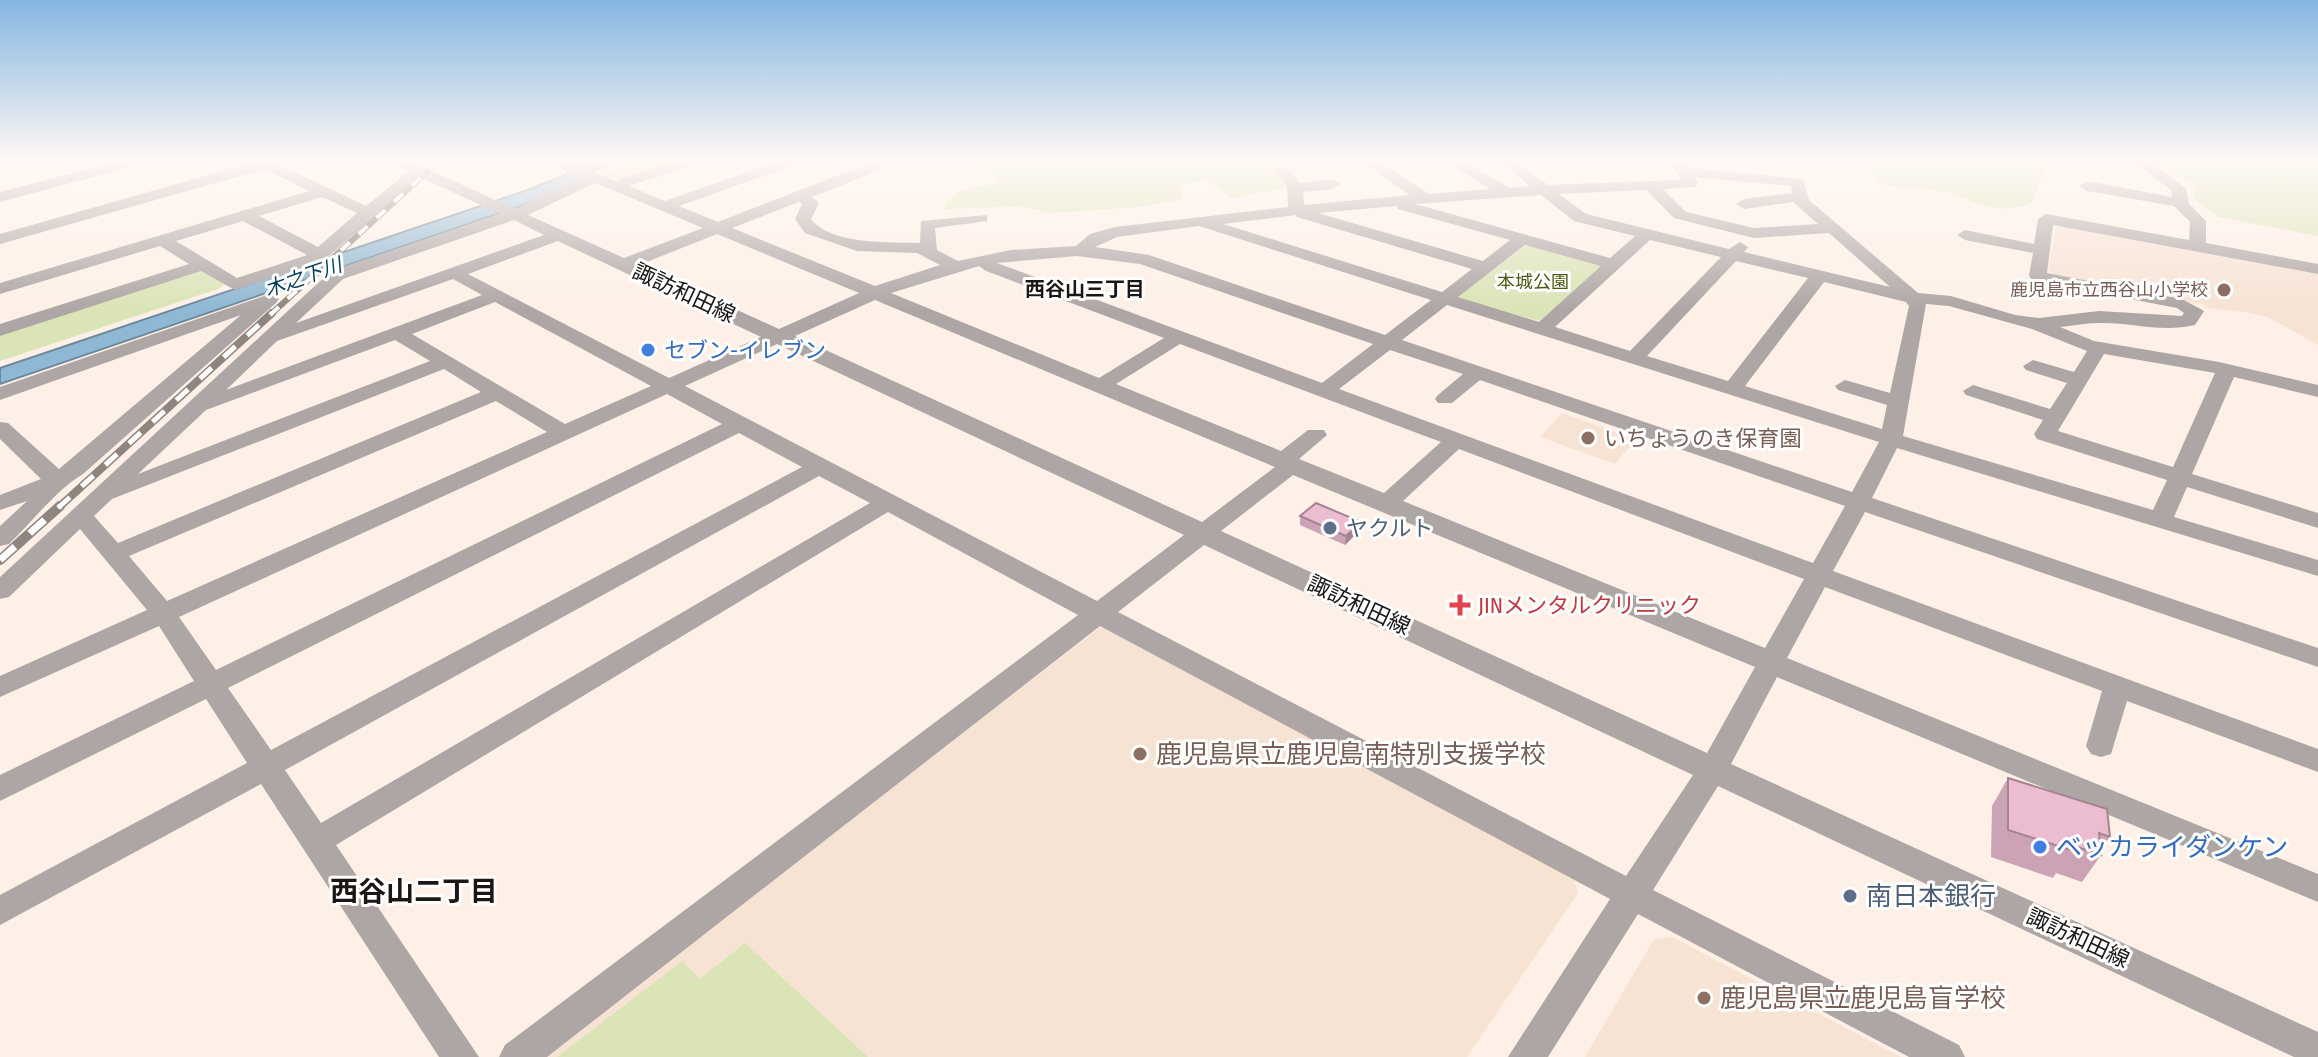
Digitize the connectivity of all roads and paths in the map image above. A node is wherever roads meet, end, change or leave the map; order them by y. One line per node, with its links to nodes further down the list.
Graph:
1 (97, 211): 26 (street)
2 (257, 211): 17 (street)
3 (510, 211): 16 (street, 諏訪和田線)
4 (518, 211): 16 (street)
5 (678, 211): 20 (street)
6 (761, 211): 20 (street)
7 (807, 211): 30 (street)
8 (1274, 211): 19 (street)
9 (1300, 211): 40 (street)
10 (1424, 211): 27 (street)
11 (1572, 211): 24 (street)
12 (1676, 211): 22 (street)
13 (1812, 211): 21 (street)
14 (2189, 211): 29 (street)
15 (367, 212): 33 (street)
16 (514, 213): 23 (street, 諏訪和田線); 55 (street)
17 (245, 215): 28 (street); 33 (street)
18 (981, 218): 30 (street)
19 (1198, 221): 31 (street); 47 (street)
20 (717, 228): 38 (street); 45 (street)
21 (1833, 228): 22 (street); 48 (street)
22 (1754, 233): 34 (street)
23 (559, 235): 38 (street, 諏訪和田線); 42 (street)
24 (1646, 235): 34 (street); 36 (street)
25 (1965, 235): 32 (street)
26 (0, 239)
27 (1522, 239): 36 (street); 40 (street)
28 (162, 240): 37 (street); 44 (street)
29 (2197, 247): 32 (street); 41 (street)
30 (929, 250): 39 (street)
31 (1082, 250): 35 (street); 56 (street)
32 (2041, 250): 49 (street)
33 (320, 255): 37 (street)
34 (1733, 255): 43 (street); 58 (street)
35 (981, 260): 39 (street); 54 (street)
36 (1613, 264): 50 (street)
37 (203, 265): 51 (street)
38 (623, 265): 53 (street, 諏訪和田線)
39 (953, 265): 45 (street)
40 (1485, 267): 47 (street)
41 (2318, 269)
42 (454, 273): 46 (street); 55 (street)
43 (1820, 275): 48 (street); 67 (street)
44 (0, 289)
45 (875, 293): 53 (street); 65 (street)
46 (498, 295): 52 (street); 64 (street)
47 (1444, 298): 50 (street); 56 (street)
48 (1913, 298): 49 (street); 74 (street)
49 (2034, 323): 57 (street)
50 (1542, 329): 58 (street)
51 (0, 330)
52 (397, 333): 59 (street); 75 (street)
53 (778, 336): 64 (street); 95 (street, 諏訪和田線)
54 (1178, 337): 65 (street); 68 (street)
55 (268, 341): 75 (street)
56 (1387, 343): 62 (street); 68 (street)
57 (2099, 347): 61 (street); 63 (street)
58 (1634, 358): 67 (street)
59 (445, 362): 71 (street); 87 (street)
60 (2033, 366): 63 (street)
61 (2227, 370): 70 (street); 85 (street)
62 (1477, 373): 73 (street); 89 (street)
63 (2079, 380): 76 (street)
64 (671, 385): 77 (street); 78 (street)
65 (1100, 386): 83 (street)
66 (1845, 386): 74 (street)
67 (1732, 389): 81 (street)
68 (1324, 391): 82 (street)
69 (1973, 391): 76 (street)
70 (2318, 391)
71 (497, 393): 78 (street); 97 (street)
72 (0, 394): 86 (street)
73 (1445, 399)
74 (1899, 402): 81 (street)
75 (196, 408): 87 (street)
76 (2055, 417): 85 (street)
77 (741, 423): 84 (street); 105 (street)
78 (564, 433): 102 (street)
79 (1316, 435): 83 (street)
80 (4, 438): 86 (street)
81 (1891, 439): 89 (street); 93 (street)
82 (1456, 440): 91 (street); 99 (street)
83 (1287, 463): 91 (street); 95 (street)
84 (822, 465): 88 (street); 110 (street)
85 (2180, 477): 93 (street); 94 (street)
86 (54, 482): 90 (street); 96 (street)
87 (100, 497): 92 (street)
88 (890, 501): 101 (street); 113 (street)
89 (1859, 501): 99 (street); 103 (street)
90 (0, 503)
91 (1386, 504): 104 (street)
92 (81, 515): 97 (street); 100 (street)
93 (2160, 521): 98 (street)
94 (2318, 521)
95 (1204, 534): 101 (street); 111 (street, 諏訪和田線)
96 (0, 539)
97 (113, 554): 102 (street)
98 (2318, 568)
99 (1819, 575): 104 (street); 107 (street)
100 (0, 591)
101 (1100, 613): 115 (street); 119 (street)
102 (164, 614): 105 (street); 106 (street)
103 (2318, 658)
104 (1771, 663): 111 (street); 114 (street)
105 (211, 685): 110 (street); 112 (street)
106 (0, 687)
107 (2117, 687): 108 (street); 109 (street)
108 (2101, 746)
109 (2318, 761)
110 (266, 767): 113 (street); 116 (street)
111 (1713, 769): 115 (street); 117 (street, 諏訪和田線)
112 (0, 789)
113 (316, 841): 118 (street)
114 (2318, 888)
115 (1632, 895): 120 (street); 121 (street)
116 (0, 911)
117 (2318, 1050)
118 (460, 1057)
119 (518, 1057)
120 (1527, 1057)
121 (1946, 1057)

